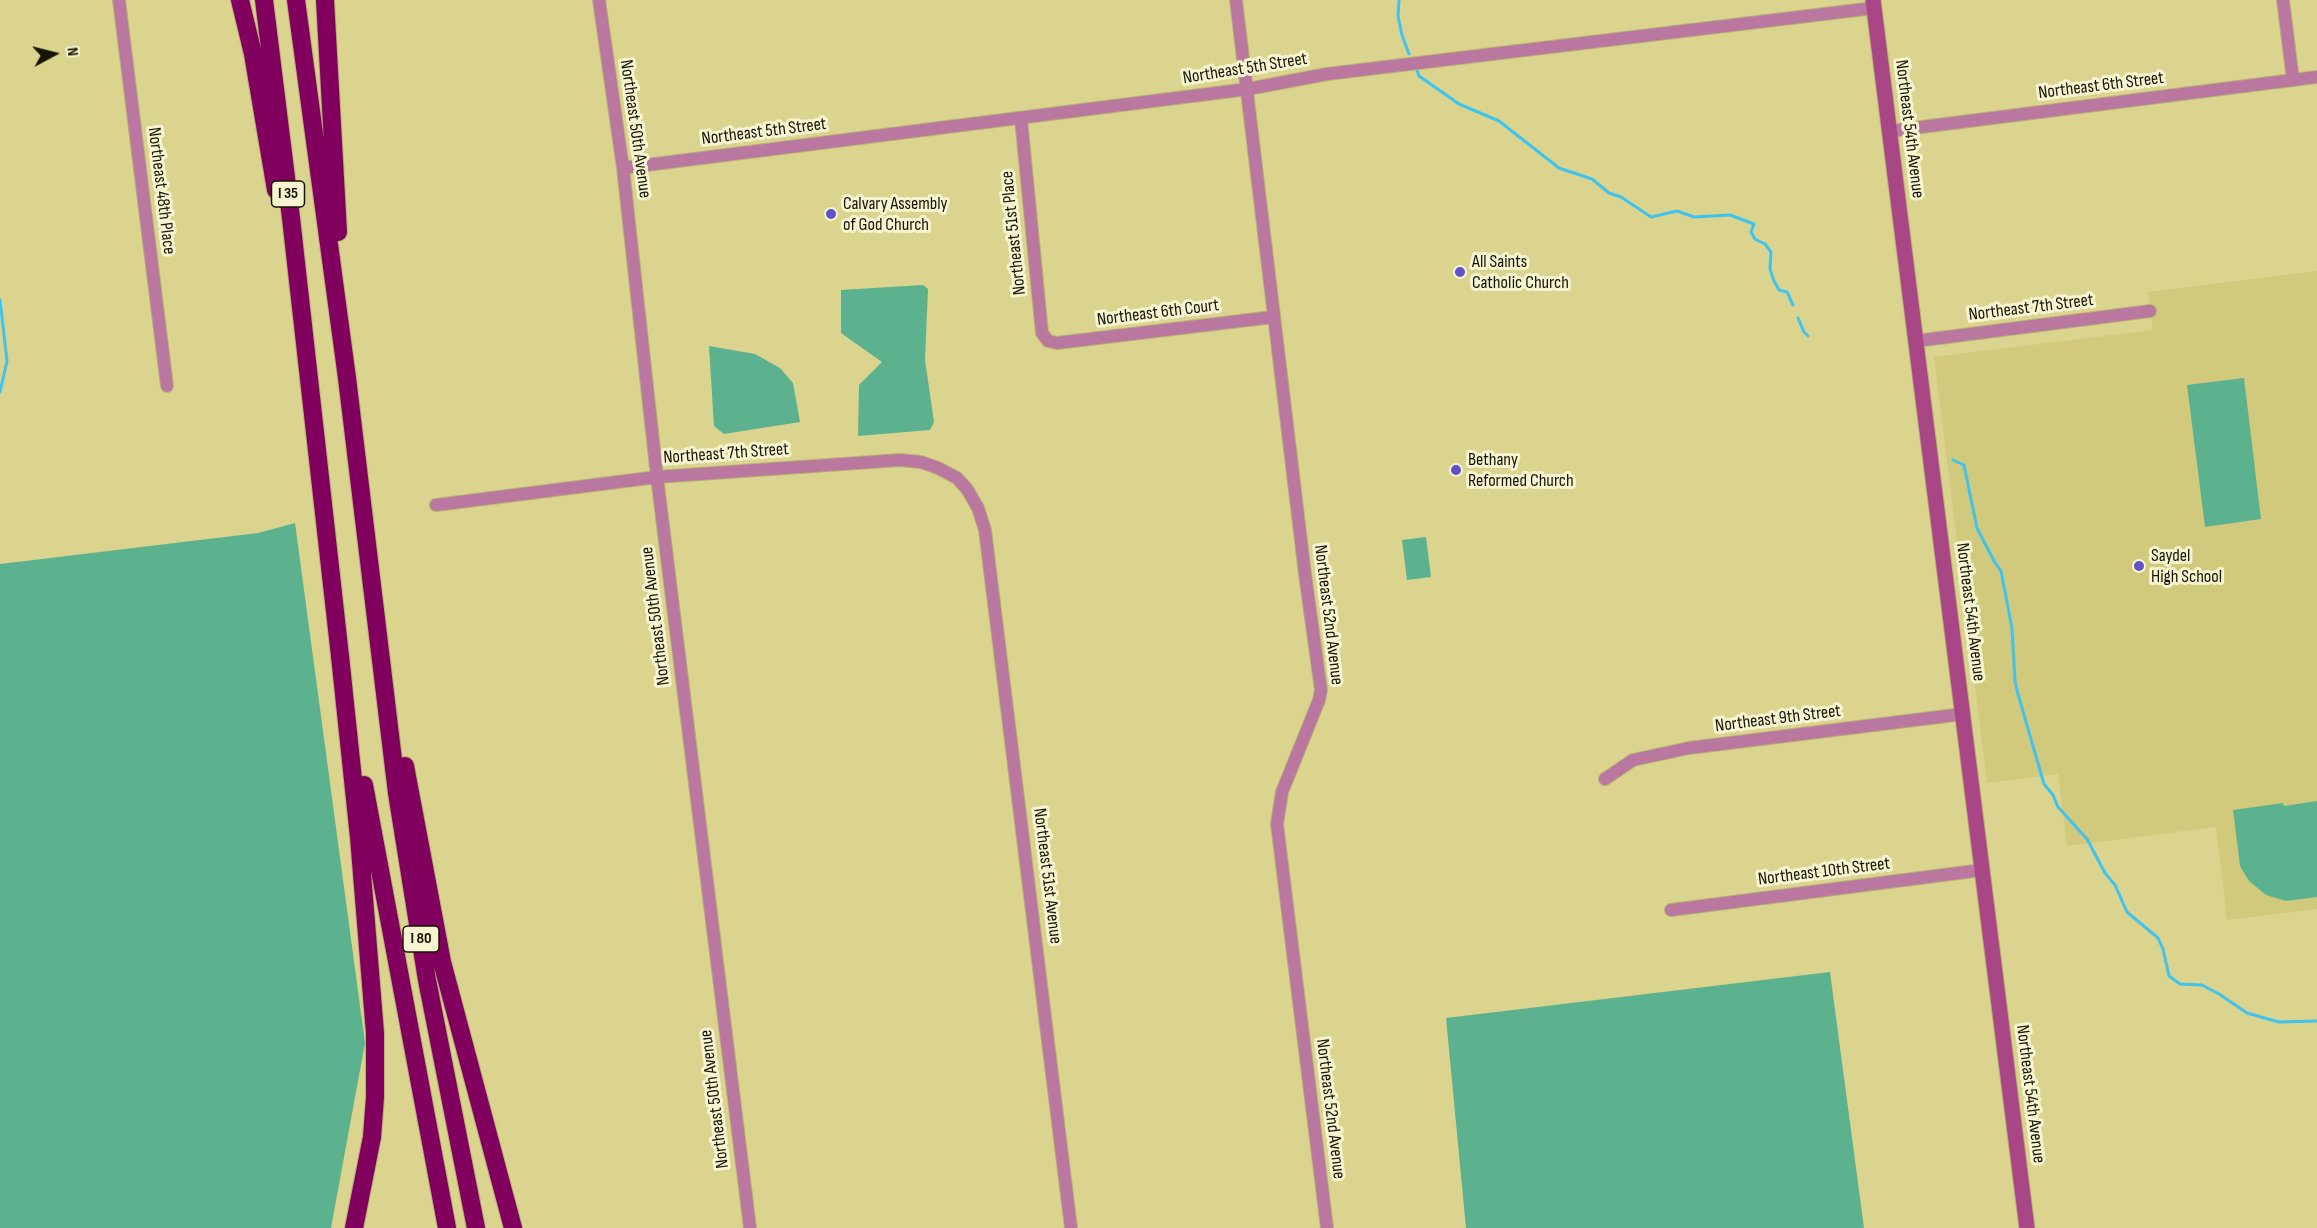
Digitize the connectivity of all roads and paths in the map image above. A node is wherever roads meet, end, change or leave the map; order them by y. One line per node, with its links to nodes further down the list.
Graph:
1 (119, 0): 21 (street, Northeast 48th Place)
2 (240, 0): 22 (highway)
3 (264, 0): 22 (highway, I 35)
4 (296, 0): 20 (highway, I 80)
5 (325, 0): 20 (highway)
6 (599, 0): 15 (street, Northeast 50th Avenue)
7 (1236, 0): 12 (street, Northeast 52nd Avenue)
8 (2283, 0): 11 (street)
9 (1874, 4): 12 (street, Northeast 5th Street); 14 (main road, Northeast 54th Avenue)
10 (2317, 77): 11 (street, Northeast 6th Street)
11 (2293, 80): 14 (street, Northeast 6th Street)
12 (1248, 89): 13 (street, Northeast 5th Street); 17 (street, Northeast 52nd Avenue)
13 (1021, 119): 15 (street, Northeast 5th Street); 18 (street, Northeast 51st Place)
14 (1890, 131): 19 (main road, Northeast 54th Avenue)
15 (623, 168): 23 (street, Northeast 50th Avenue)
16 (2150, 311): 19 (street, Northeast 7th Street)
17 (1274, 317): 18 (street, Northeast 6th Court); 38 (street, Northeast 52nd Avenue)
18 (1048, 341)
19 (1916, 341): 28 (main road, Northeast 54th Avenue)
20 (347, 378): 26 (highway, I 80)
21 (167, 386)
22 (310, 387): 27 (highway, I 35)
23 (657, 477): 24 (street, Northeast 7th Street); 25 (street, Northeast 7th Street); 36 (street, Northeast 50th Avenue)
24 (436, 505)
25 (985, 530): 37 (street, Northeast 51st Avenue)
26 (380, 649): 34 (highway, I 80); 35 (highway)
27 (340, 656): 32 (highway); 33 (highway, I 35)
28 (1963, 714): 29 (street, Northeast 9th Street); 30 (main road, Northeast 54th Avenue)
29 (1605, 779)
30 (1982, 870): 31 (street, Northeast 10th Street); 39 (main road, Northeast 54th Avenue)
31 (1671, 910)
32 (354, 1228)
33 (447, 1228)
34 (476, 1228)
35 (513, 1228)
36 (750, 1228)
37 (1071, 1228)
38 (1327, 1228)
39 (2027, 1228)

